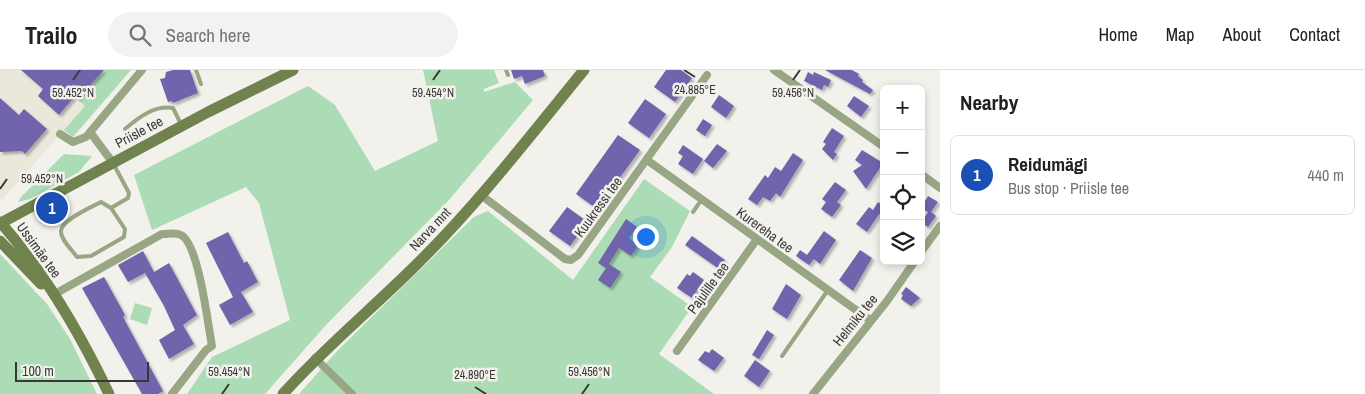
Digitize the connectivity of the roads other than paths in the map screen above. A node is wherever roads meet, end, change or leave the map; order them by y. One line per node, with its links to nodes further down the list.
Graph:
1 (142, 70): 12 (street)
2 (196, 70): 9 (lane)
3 (293, 70): 10 (street, Priisle tee)
4 (506, 70): 7 (lane)
5 (584, 70): 19 (street, Narva mnt)
6 (774, 70): 14 (street)
7 (508, 75)
8 (707, 75): 15 (street, Kuukressi tee)
9 (201, 84)
10 (182, 126): 11 (lane); 16 (street, Priisle tee)
11 (125, 130)
12 (90, 132): 13 (street); 16 (street)
13 (60, 134)
14 (880, 144)
15 (647, 160): 19 (street, Kuukressi tee); 20 (street, Kurereha tee)
16 (113, 163): 21 (lane); 23 (street, Priisle tee)
17 (922, 175): 18 (street)
18 (940, 188)
19 (481, 195): 34 (street, Narva mnt)
20 (702, 200): 22 (lane); 25 (street, Kurereha tee)
21 (111, 208): 21 (lane)
22 (693, 212)
23 (0, 223): 30 (street, Ussimäe tee)
24 (940, 226): 27 (street)
25 (757, 239): 29 (street, Kurereha tee); 32 (street, Pajulille tee)
26 (0, 241): 30 (street, Ussimäe tee)
27 (925, 247)
28 (912, 265): 31 (street, Helmiku tee)
29 (828, 290): 31 (street, Kurereha tee); 33 (lane)
30 (53, 295): 35 (street, Ussimäe tee); 36 (street)
31 (870, 320): 39 (street, Helmiku tee)
32 (677, 351)
33 (782, 356)
34 (315, 358): 37 (street, Narva mnt); 38 (street)
35 (109, 394)
36 (172, 394)
37 (283, 394)
38 (352, 394)
39 (813, 394)

